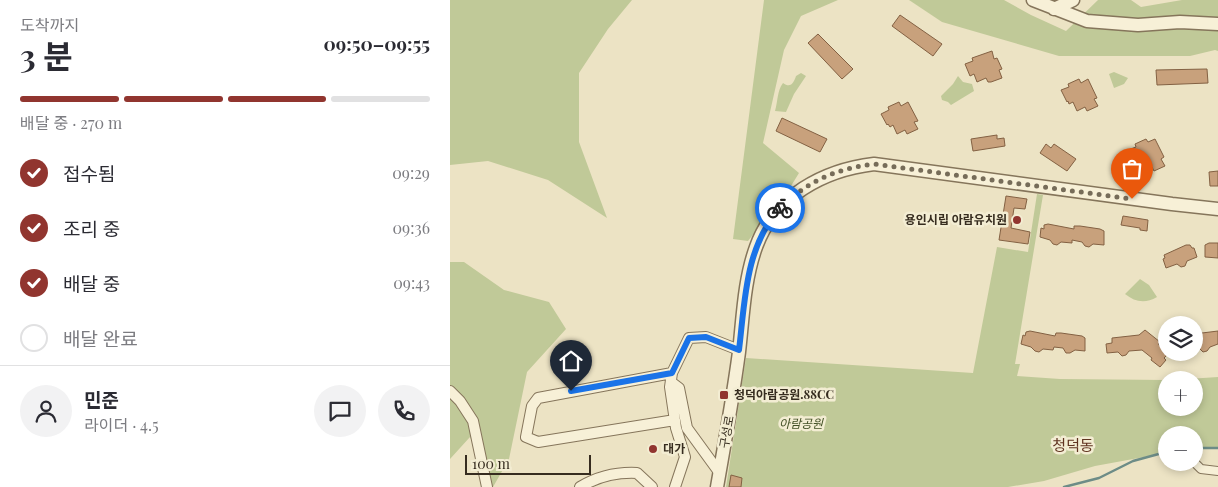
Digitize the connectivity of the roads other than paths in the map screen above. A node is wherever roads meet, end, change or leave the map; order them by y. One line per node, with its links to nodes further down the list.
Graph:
1 (1033, 0): 3 (street)
2 (1073, 0): 3 (street)
3 (1054, 8): 4 (street)
4 (1218, 24)
5 (1218, 209): 6 (street, 구성로)
6 (739, 350): 7 (street); 12 (street, 구성로)
7 (672, 378): 9 (street); 9 (street); 12 (street)
8 (450, 391): 13 (street)
9 (675, 420): 16 (street)
10 (1203, 468): 11 (street)
11 (1218, 471)
12 (719, 472): 17 (street, 구성로)
13 (487, 487)
14 (580, 487): 15 (street)
15 (652, 487)
16 (675, 487)
17 (716, 487)

